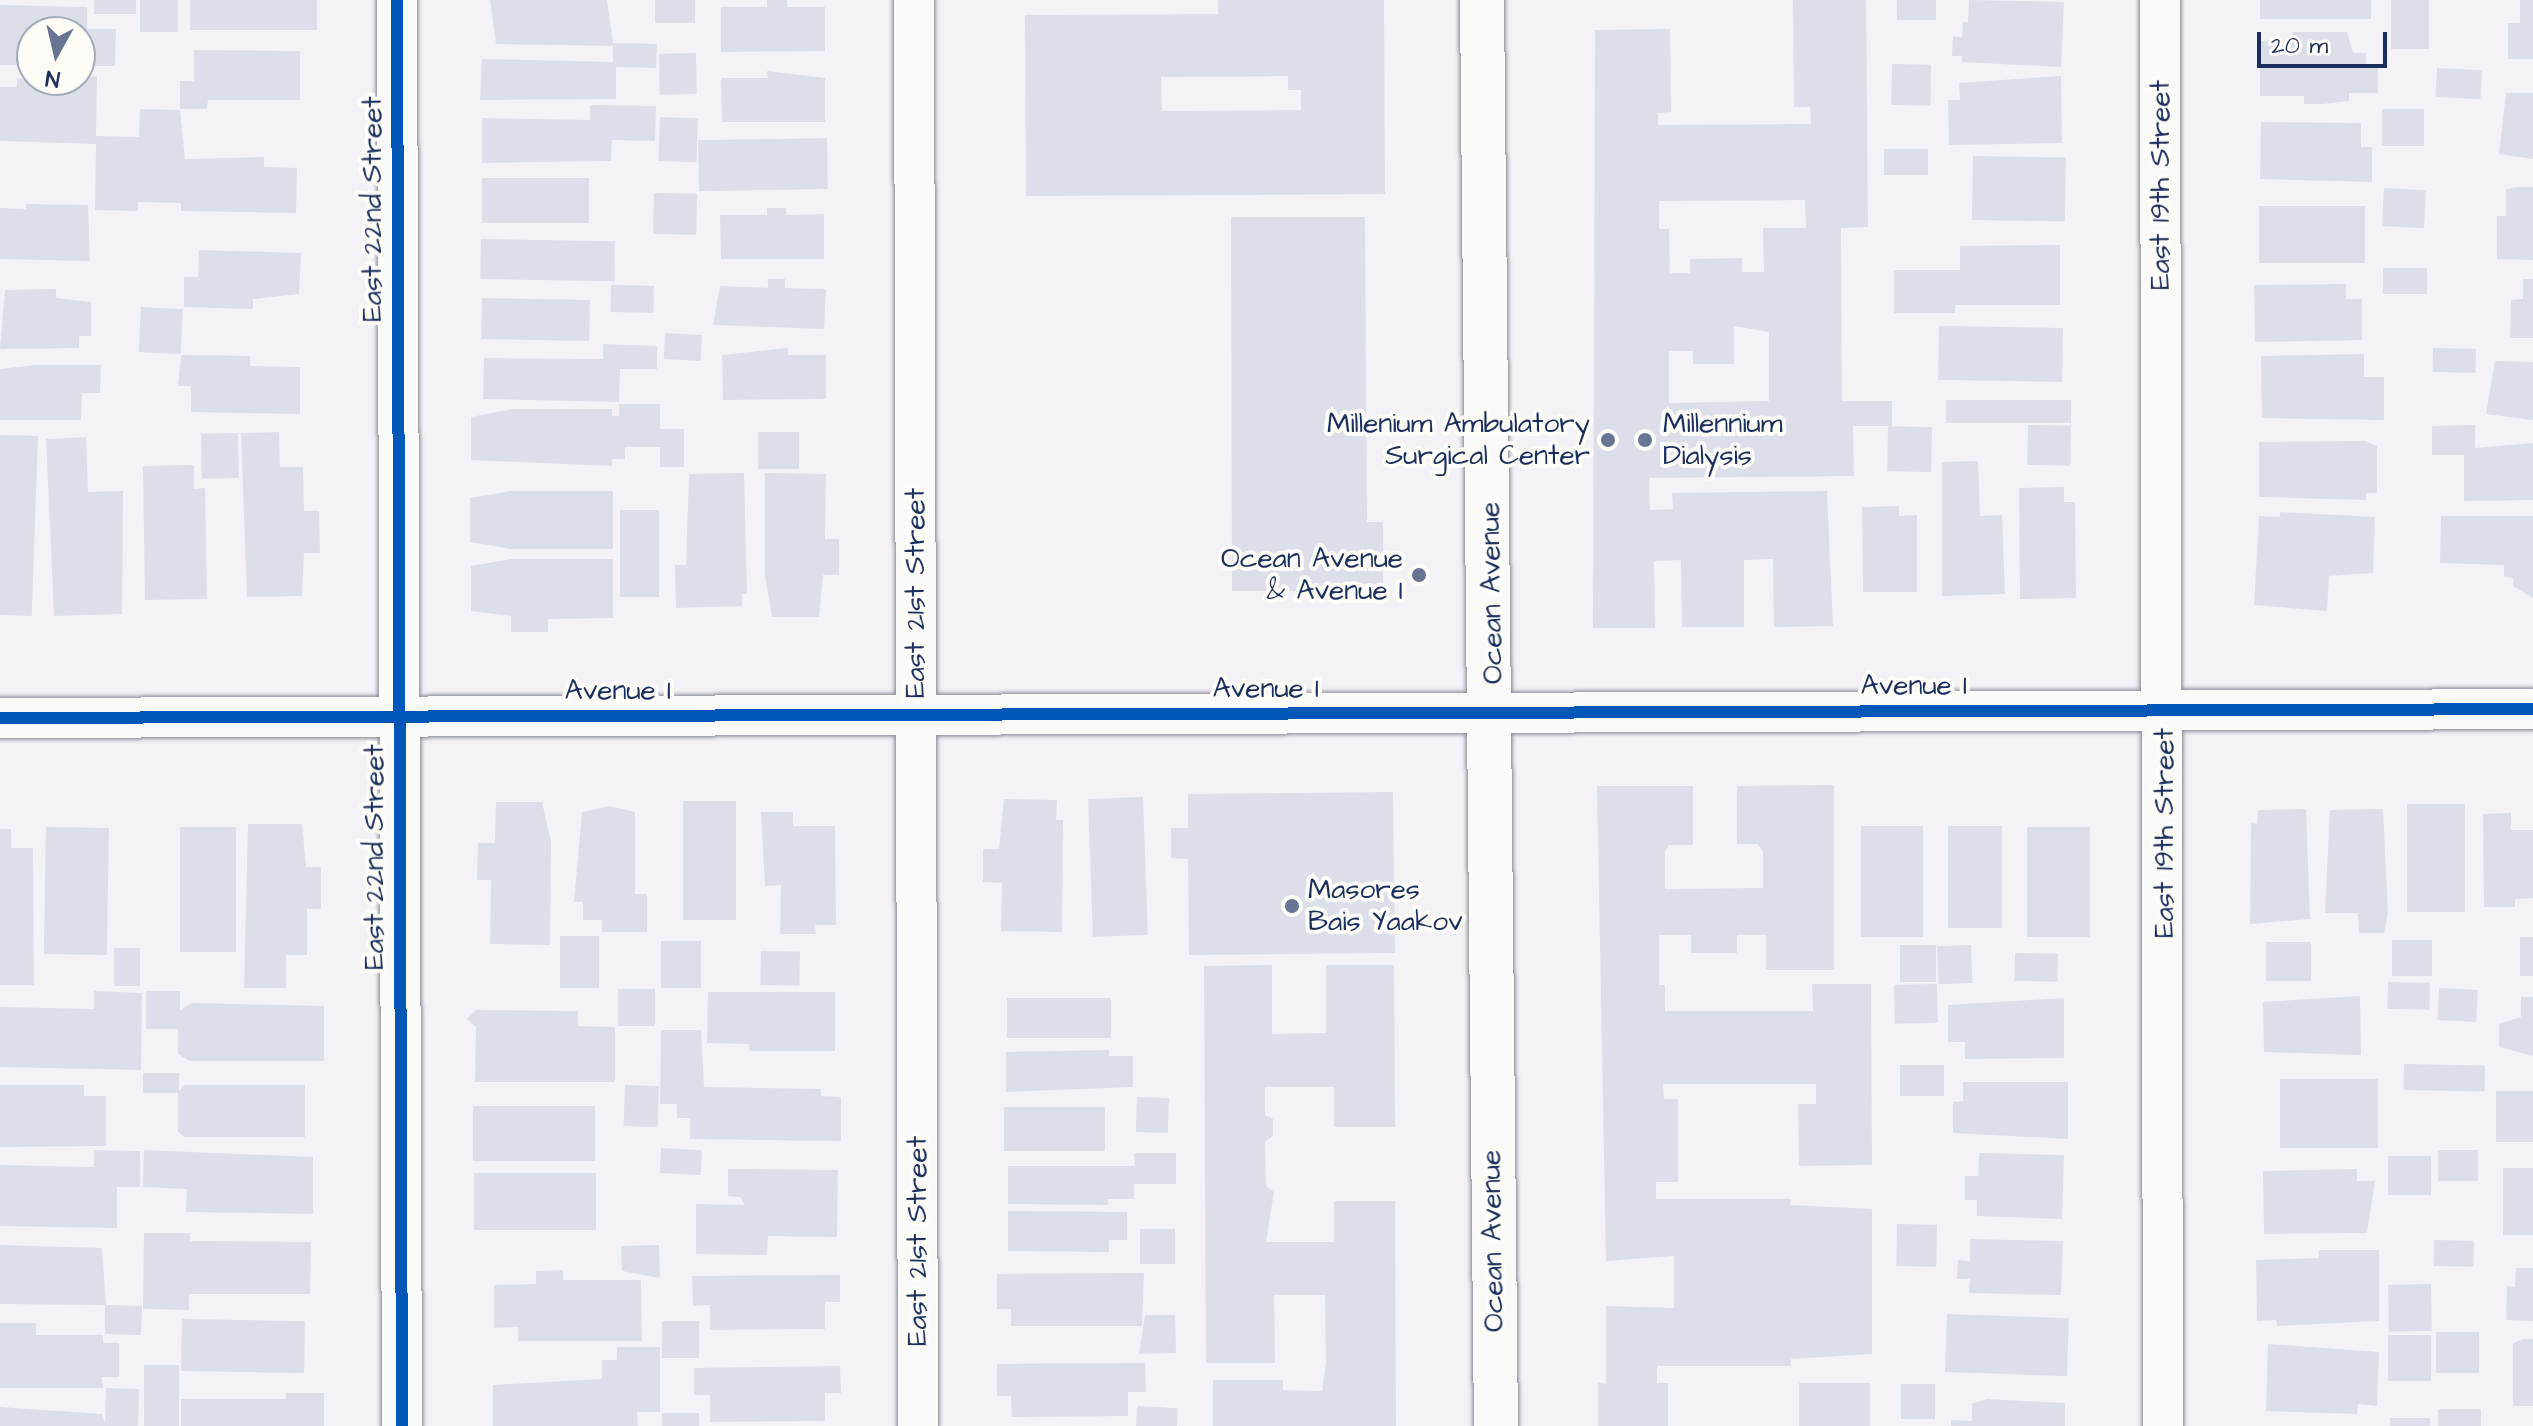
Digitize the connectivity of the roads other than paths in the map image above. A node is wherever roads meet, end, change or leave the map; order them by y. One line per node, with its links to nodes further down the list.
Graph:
1 (397, 0): 9 (street, East 22nd Street)
2 (914, 0): 8 (street, East 21st Street)
3 (1482, 0): 7 (main road, Ocean Avenue)
4 (2160, 0): 5 (street, East 19th Street)
5 (2164, 708): 6 (street, Avenue I); 7 (street, Avenue I); 14 (street, East 19th Street)
6 (2533, 709)
7 (1493, 712): 8 (street, Avenue I); 13 (main road, Ocean Avenue)
8 (916, 714): 9 (street, Avenue I); 12 (street, East 21st Street)
9 (399, 716): 10 (street, Avenue I); 11 (street, East 22nd Street)
10 (0, 718)
11 (402, 1426)
12 (918, 1426)
13 (1496, 1426)
14 (2163, 1426)

